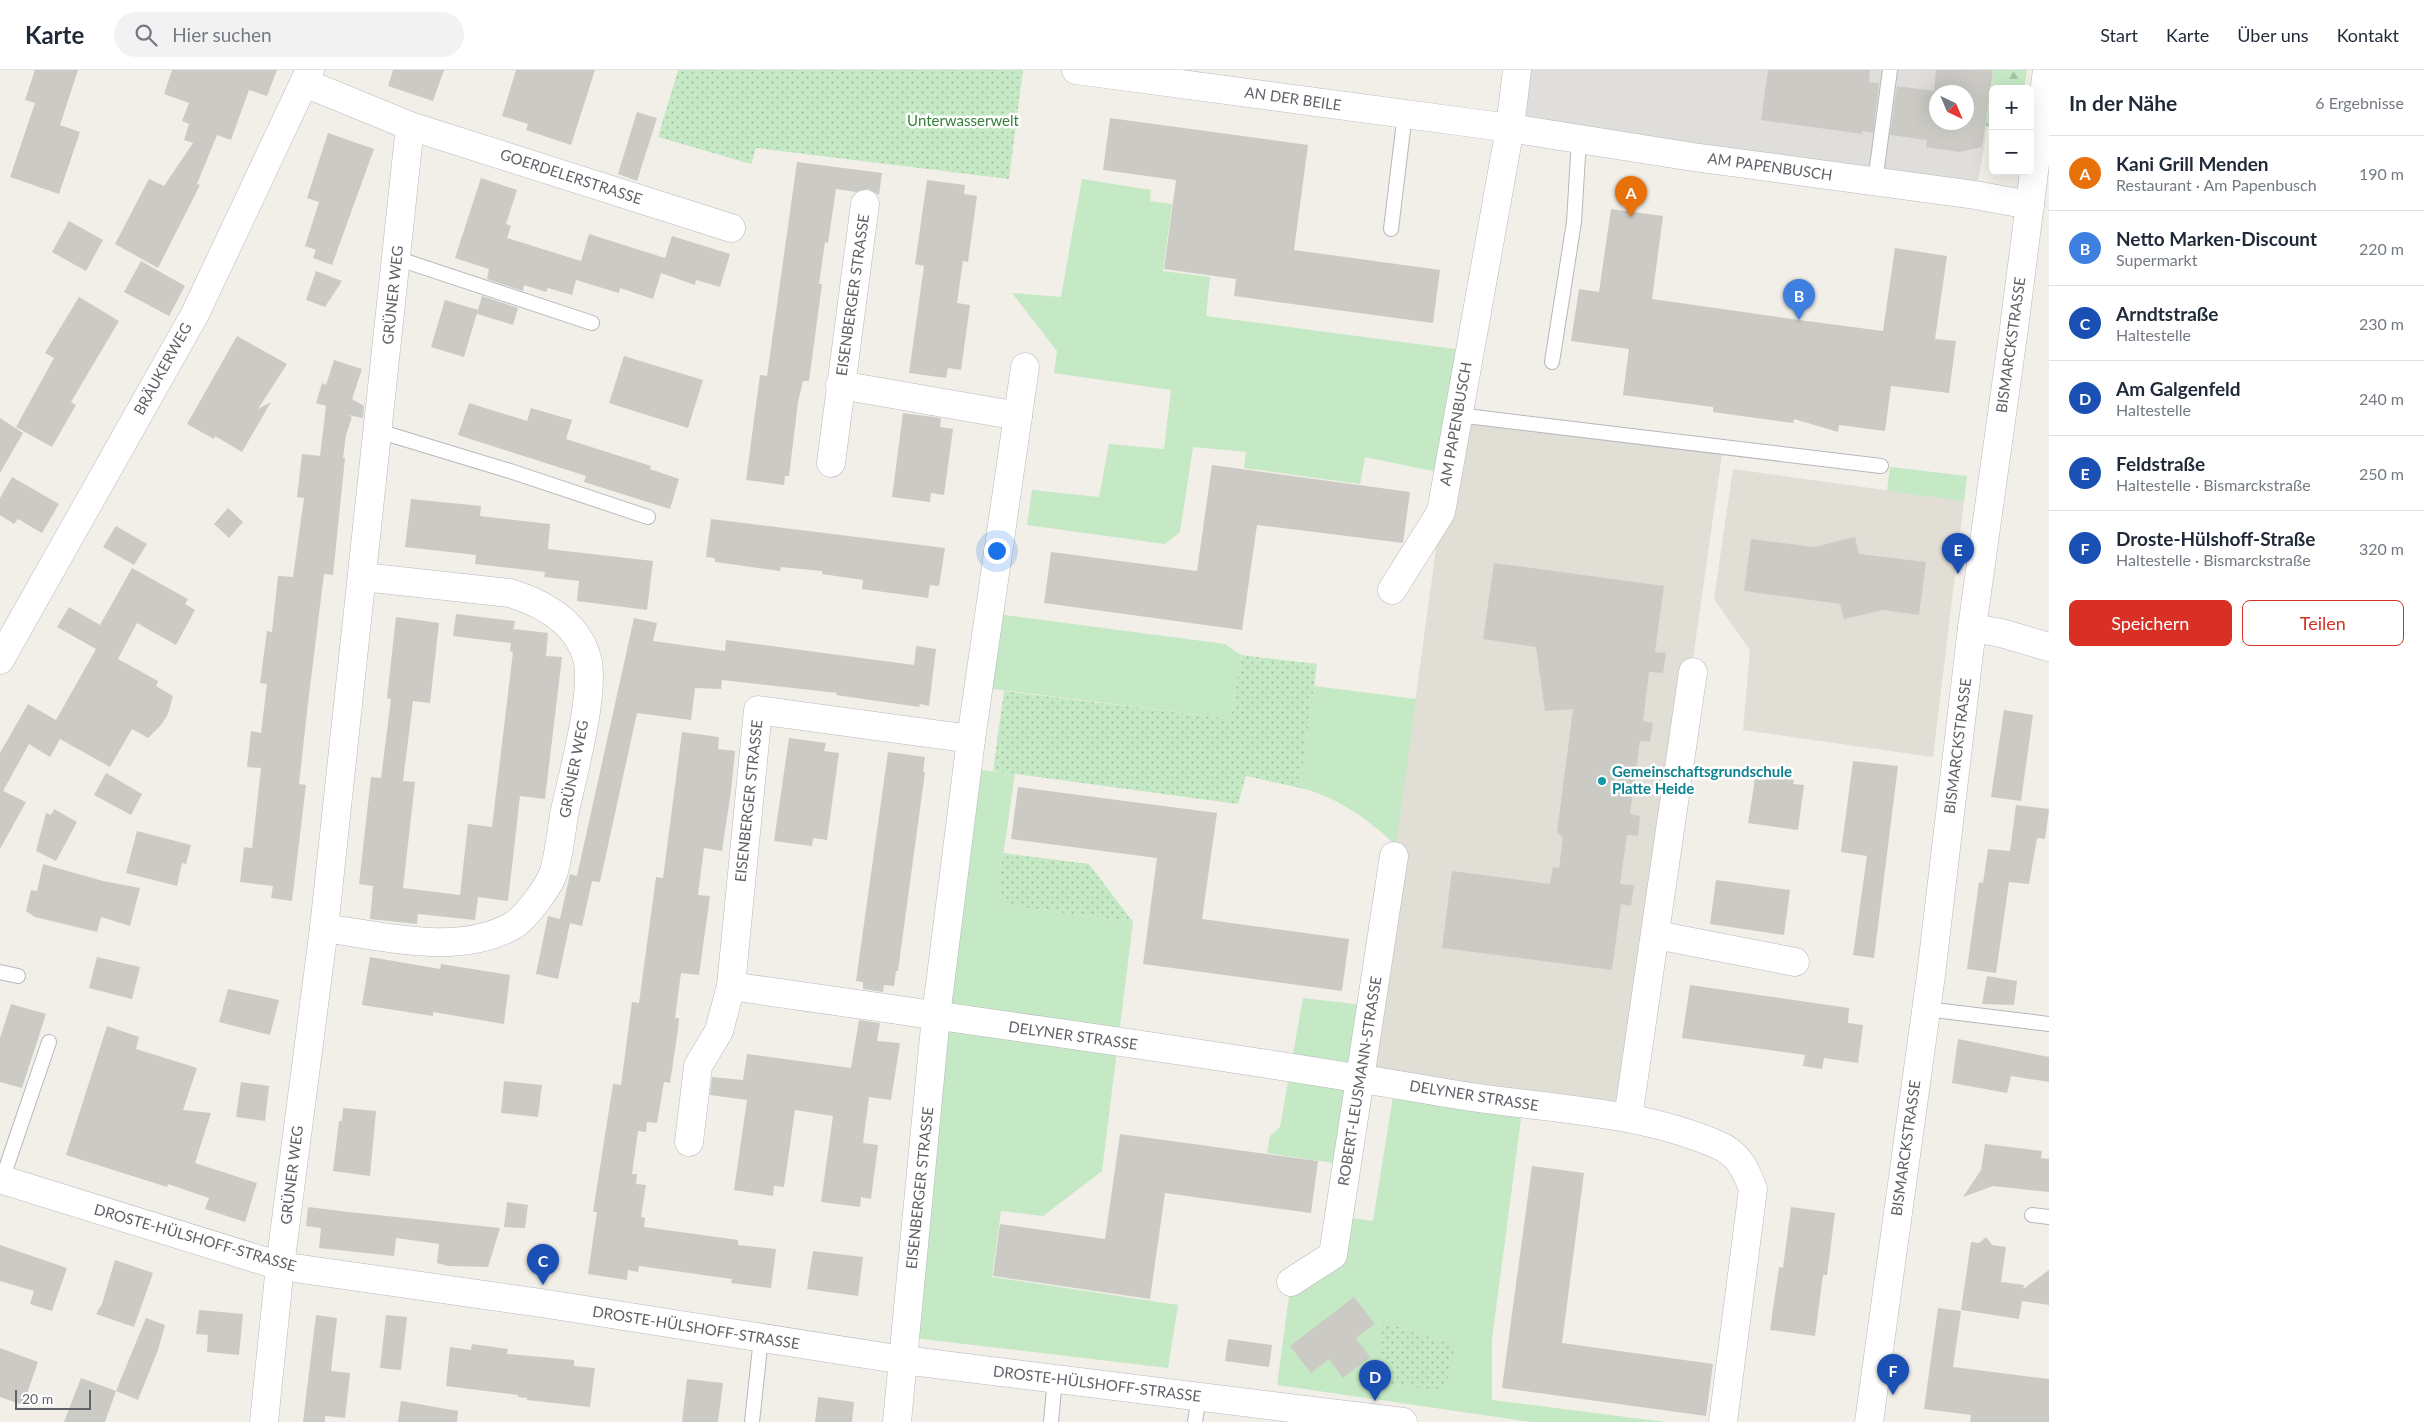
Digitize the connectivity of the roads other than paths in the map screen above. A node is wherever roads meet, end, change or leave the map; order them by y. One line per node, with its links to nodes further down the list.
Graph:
1 (1076, 70): 6 (street, AN DER BEILE)
2 (1517, 70): 8 (street, AM PAPENBUSCH)
3 (1890, 70): 10 (lane)
4 (2047, 70): 12 (street, BISMARCKSTRASSE)
5 (308, 77): 7 (street); 30 (street, BRÄUKERWEG)
6 (1405, 113): 8 (street, AN DER BEILE); 14 (lane)
7 (410, 126): 13 (street, GOERDELERSTRASSE); 15 (street, GRÜNER WEG)
8 (1510, 128): 9 (street, AM PAPENBUSCH); 20 (street, AM PAPENBUSCH)
9 (1579, 139): 10 (street, AM PAPENBUSCH); 17 (lane)
10 (1876, 182): 12 (street, AM PAPENBUSCH)
11 (865, 204): 19 (street, EISENBERGER STRASSE)
12 (2030, 205): 28 (street, BISMARCKSTRASSE)
13 (731, 228)
14 (1391, 229)
15 (396, 258): 16 (lane); 22 (street, GRÜNER WEG)
16 (592, 323)
17 (1552, 362)
18 (1025, 368): 21 (street, EISENBERGER STRASSE)
19 (840, 385): 21 (street, EISENBERGER STRASSE); 23 (street, EISENBERGER STRASSE)
20 (1458, 415): 24 (lane); 27 (street, AM PAPENBUSCH)
21 (1018, 416): 32 (street, EISENBERGER STRASSE)
22 (378, 431): 25 (lane); 26 (street, GRÜNER WEG)
23 (831, 463)
24 (1881, 466)
25 (648, 517)
26 (364, 577): 34 (street, GRÜNER WEG); 34 (street, GRÜNER WEG)
27 (1392, 590)
28 (1972, 628): 29 (street); 40 (street, BISMARCKSTRASSE)
29 (2049, 647)
30 (0, 660)
31 (1693, 672): 35 (street)
32 (971, 739): 39 (street, EISENBERGER STRASSE); 41 (street, EISENBERGER STRASSE)
33 (1394, 856): 44 (street, ROBERT-LEUSMANN-STRASSE)
34 (324, 928): 50 (street, GRÜNER WEG)
35 (1656, 935): 36 (street); 45 (street)
36 (1795, 962)
37 (0, 972): 38 (lane)
38 (18, 976)
39 (731, 986): 41 (street); 46 (street, EISENBERGER STRASSE)
40 (1926, 1010): 42 (lane); 62 (street, BISMARCKSTRASSE)
41 (936, 1016): 44 (street, DELYNER STRASSE); 53 (street, EISENBERGER STRASSE)
42 (2049, 1024)
43 (49, 1042): 47 (lane)
44 (1359, 1079): 45 (street, DELYNER STRASSE); 51 (street, ROBERT-LEUSMANN-STRASSE)
45 (1628, 1118): 61 (street, DELYNER STRASSE)
46 (689, 1142)
47 (1, 1180): 50 (street, DROSTE-HÜLSHOFF-STRASSE)
48 (2032, 1216): 49 (lane)
49 (2049, 1217)
50 (280, 1266): 52 (street, DROSTE-HÜLSHOFF-STRASSE); 56 (street, GRÜNER WEG)
51 (1291, 1282)
52 (761, 1338): 53 (street, DROSTE-HÜLSHOFF-STRASSE); 57 (lane)
53 (903, 1360): 54 (street, DROSTE-HÜLSHOFF-STRASSE); 58 (street, EISENBERGER STRASSE)
54 (1055, 1378): 55 (street, DROSTE-HÜLSHOFF-STRASSE); 59 (lane)
55 (1197, 1409): 60 (street, DROSTE-HÜLSHOFF-STRASSE)
56 (264, 1422)
57 (752, 1422)
58 (897, 1422)
59 (1051, 1422)
60 (1403, 1422)
61 (1723, 1422)
62 (1869, 1422)

